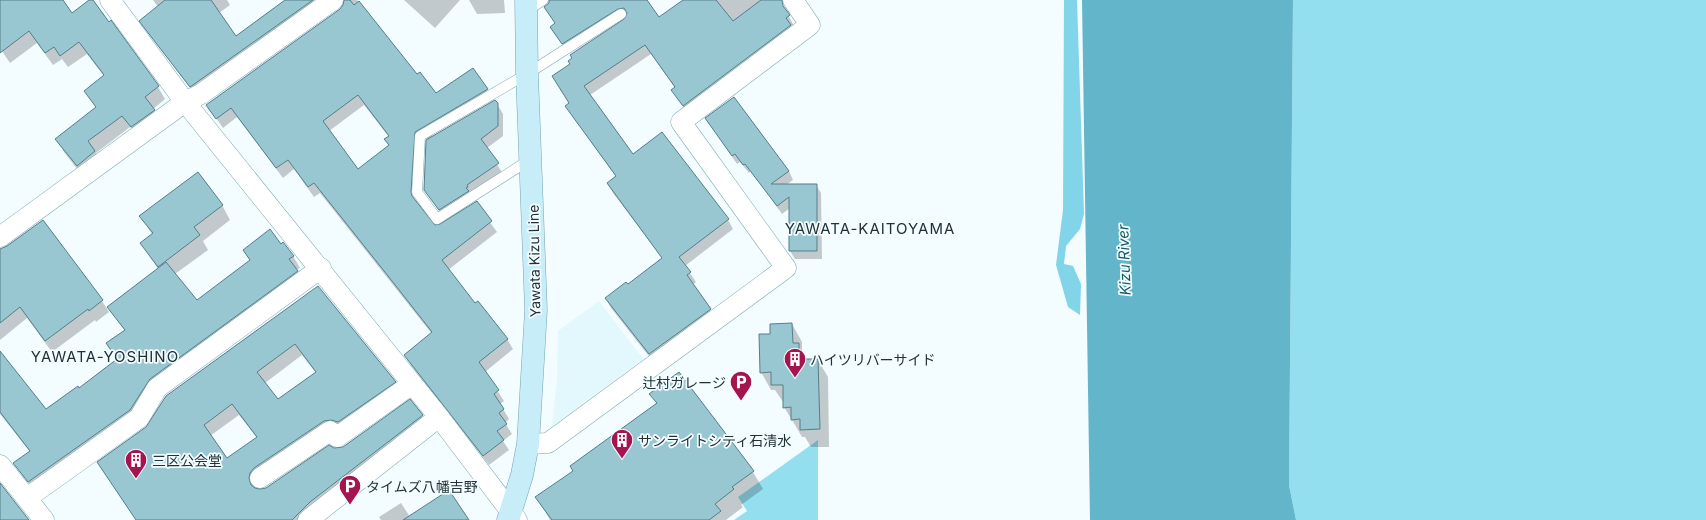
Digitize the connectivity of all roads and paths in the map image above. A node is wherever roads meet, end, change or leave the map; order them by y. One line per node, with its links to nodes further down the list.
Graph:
1 (110, 0): 7 (street)
2 (333, 0): 7 (street)
3 (793, 0): 13 (street)
4 (532, 4): 6 (main road, Yawata Kizu Line)
5 (621, 14): 6 (lane)
6 (527, 74): 8 (main road, Yawata Kizu Line); 8 (lane)
7 (185, 102): 9 (street); 10 (street)
8 (531, 159): 13 (main road, Yawata Kizu Line)
9 (0, 237)
10 (320, 268): 11 (street); 16 (street)
11 (412, 384): 12 (street); 15 (street)
12 (439, 417): 17 (street); 19 (street)
13 (528, 444): 17 (main road, Yawata Kizu Line)
14 (0, 465): 16 (street)
15 (260, 478)
16 (27, 498): 18 (street)
17 (512, 517)
18 (44, 520)
19 (308, 520)

